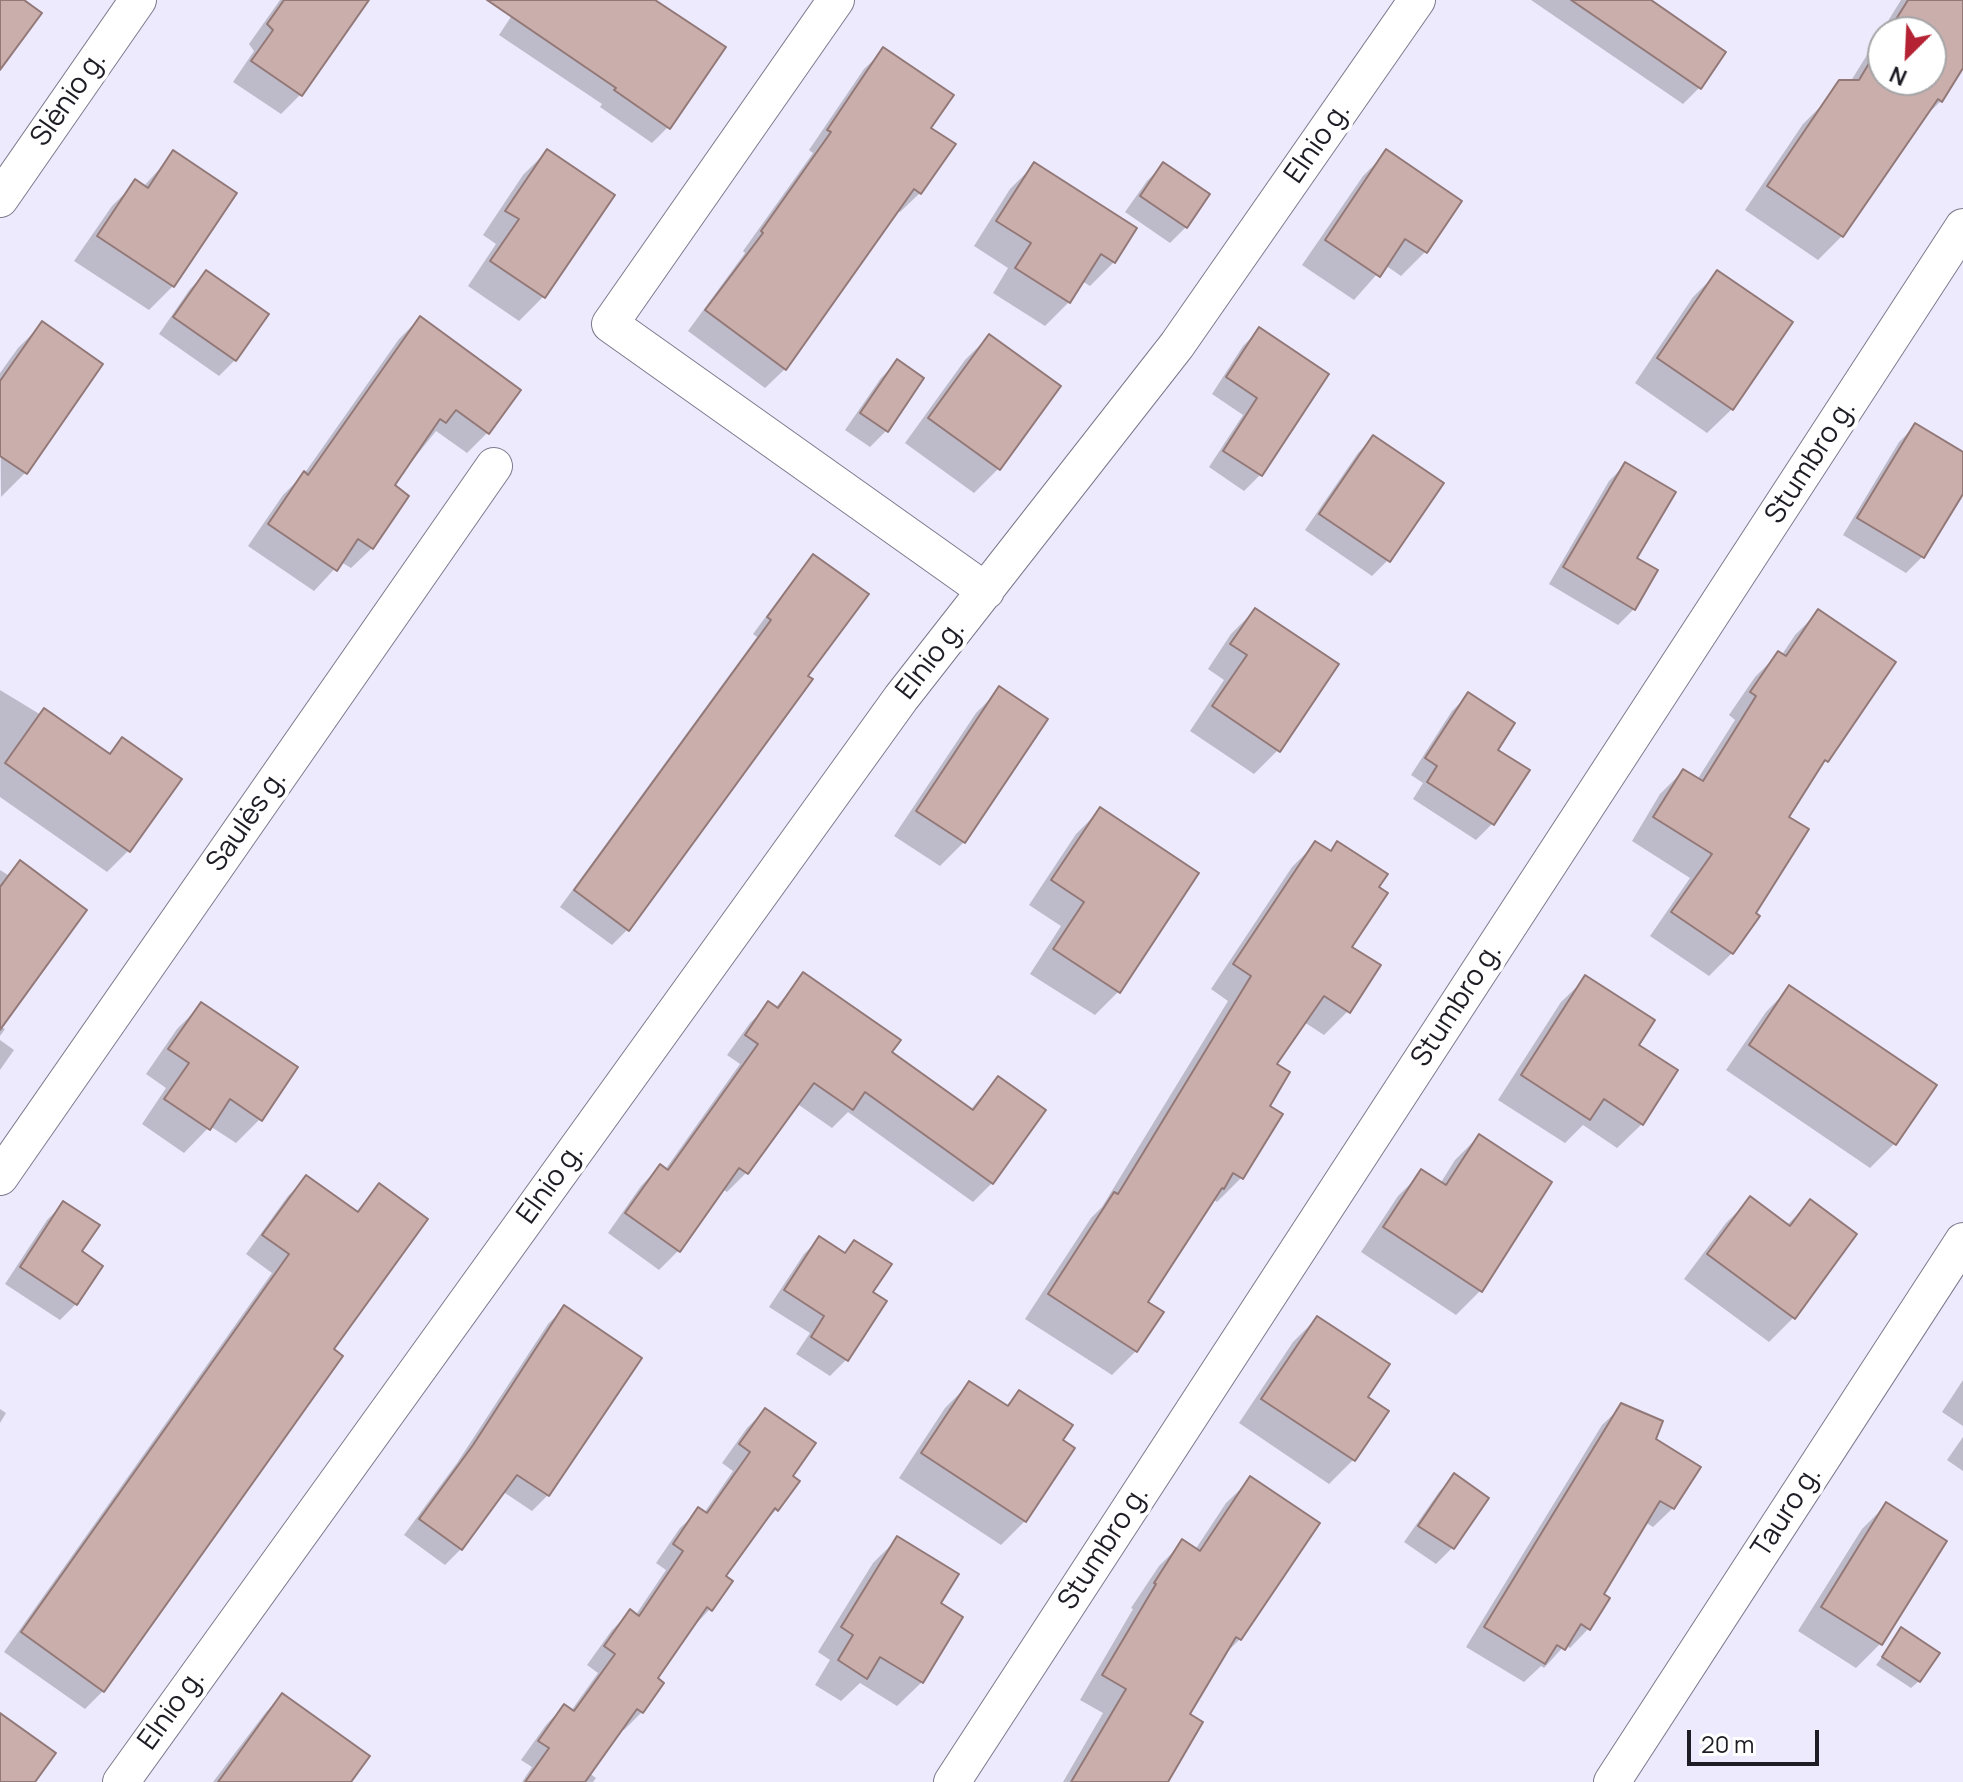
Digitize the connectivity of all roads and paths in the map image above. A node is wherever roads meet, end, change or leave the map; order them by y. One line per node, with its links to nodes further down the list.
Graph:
1 (138, 0): 4 (street, Slėnio g.)
2 (836, 0): 7 (street, Elnio g.)
3 (1417, 0): 7 (street, Elnio g.)
4 (0, 199)
5 (1963, 227): 11 (street, Stumbro g.)
6 (494, 466): 8 (street, Saulės g.)
7 (986, 591): 10 (street, Elnio g.)
8 (0, 1177)
9 (1963, 1241): 12 (street, Tauro g.)
10 (121, 1782)
11 (952, 1782)
12 (1612, 1782)

